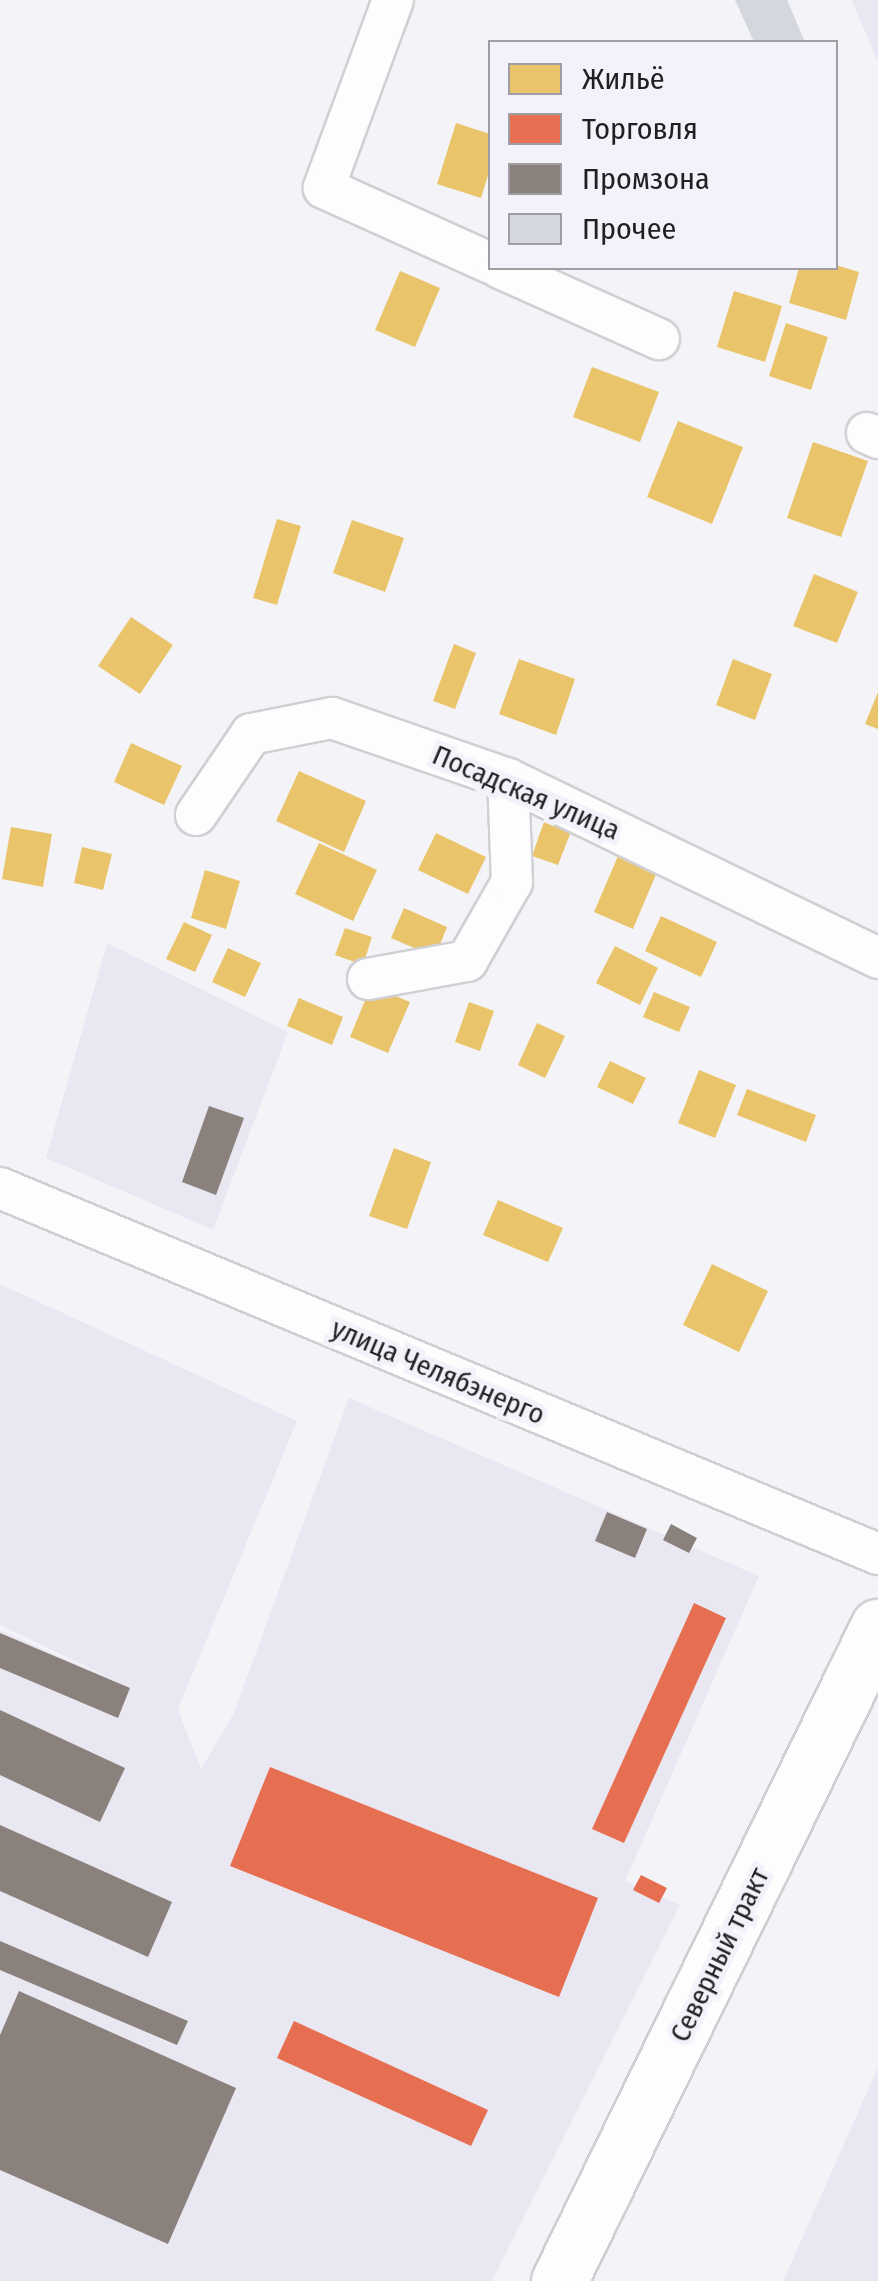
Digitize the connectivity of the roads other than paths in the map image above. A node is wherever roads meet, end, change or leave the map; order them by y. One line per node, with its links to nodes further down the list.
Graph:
1 (393, 0): 2 (street)
2 (488, 262)
3 (505, 270): 4 (street)
4 (660, 339)
5 (508, 779): 6 (street, Посадская улица); 7 (street, Посадская улица); 8 (street)
6 (196, 815)
7 (878, 958)
8 (368, 979)
9 (0, 1188): 10 (street, улица Челябэнерго)
10 (878, 1554)
11 (878, 1627): 12 (main road, Северный тракт)
12 (559, 2281)

